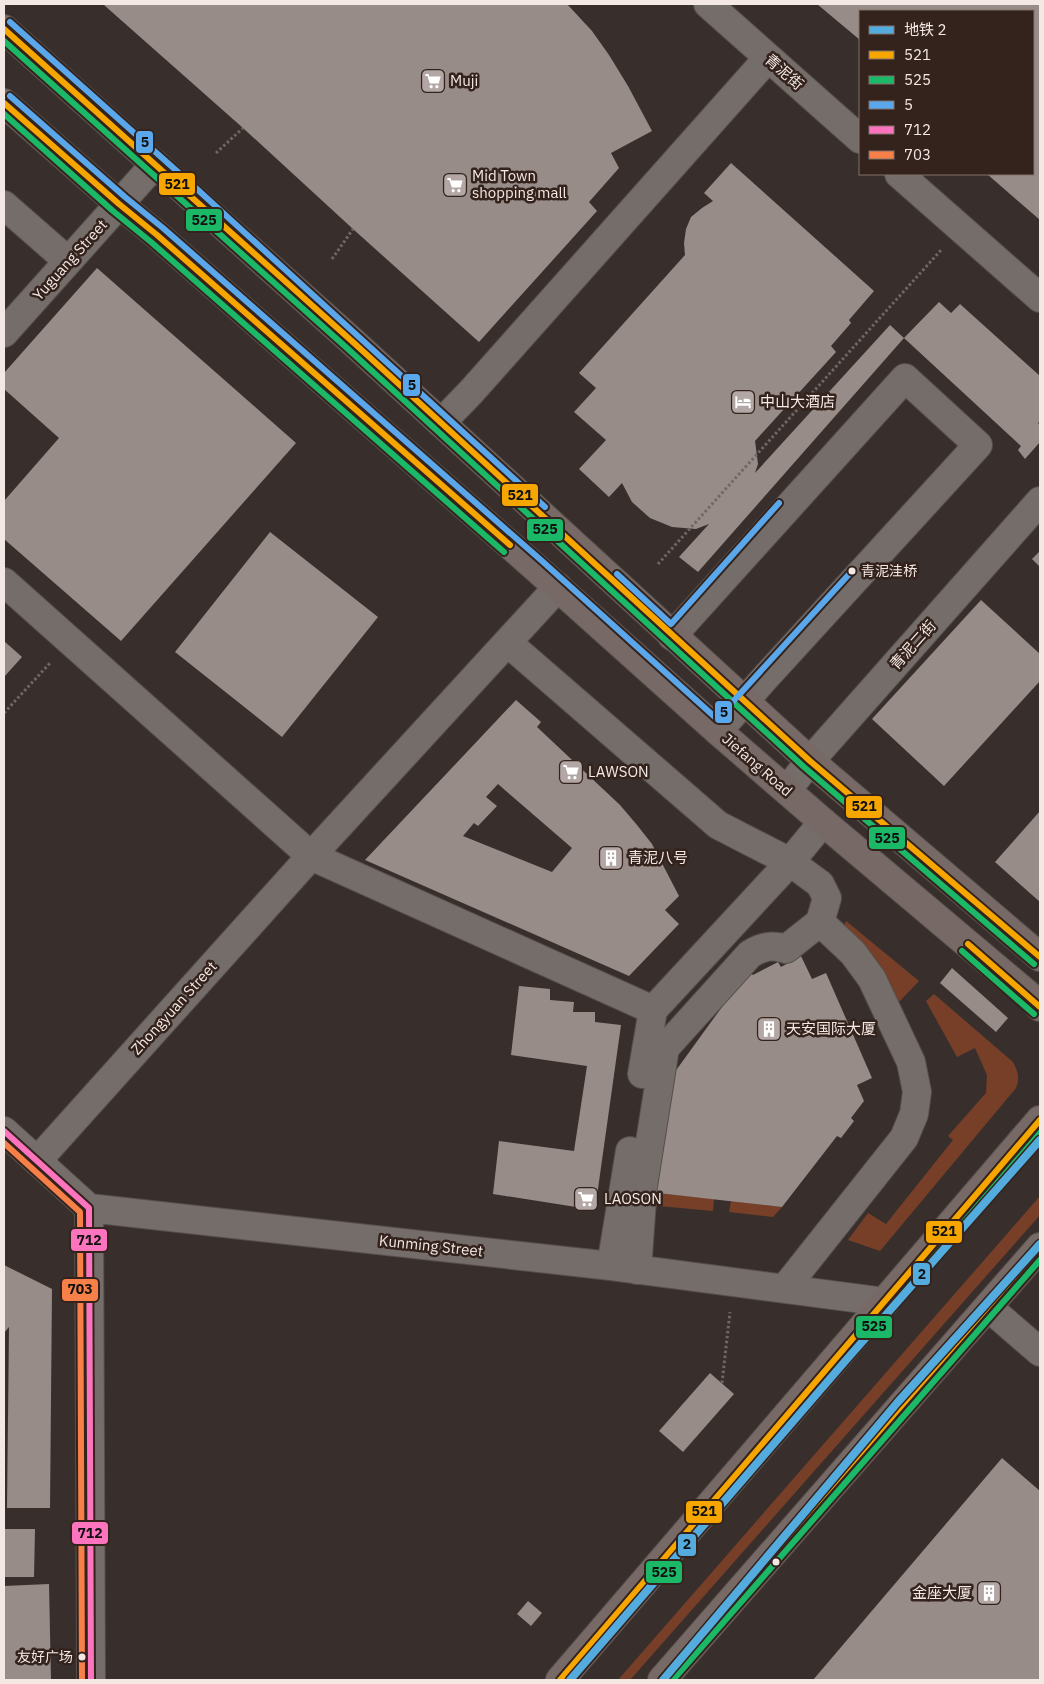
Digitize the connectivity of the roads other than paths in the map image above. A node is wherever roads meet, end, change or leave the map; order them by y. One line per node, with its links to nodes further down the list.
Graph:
1 (708, 4): 3 (street, 青泥街)
2 (4, 29): 6 (main road)
3 (768, 58): 5 (street, 青泥街); 13 (street)
4 (4, 103): 8 (main road, Jiefang Road)
5 (859, 138)
6 (155, 164): 8 (street, Yuguang Street); 13 (main road)
7 (900, 175): 11 (street)
8 (120, 204): 10 (street, Yuguang Street); 16 (main road, Jiefang Road)
9 (4, 205): 10 (street)
10 (68, 261): 12 (street, Yuguang Street)
11 (1040, 298)
12 (4, 333)
13 (441, 423): 17 (main road)
14 (1040, 501): 21 (street, 青泥二街)
15 (4, 582): 24 (street)
16 (558, 587): 18 (street, Zhongyuan Street); 20 (main road, Jiefang Road)
17 (672, 636): 19 (main road); 19 (street)
18 (508, 642): 24 (street, Zhongyuan Street); 25 (street)
19 (744, 702): 20 (street); 21 (main road)
20 (718, 731): 22 (main road, Jiefang Road)
21 (810, 761): 22 (street, 青泥二街); 28 (main road)
22 (787, 790): 23 (main road, Jiefang Road)
23 (823, 822): 25 (street); 30 (main road, Jiefang Road)
24 (311, 856): 31 (street); 34 (street, Zhongyuan Street)
25 (790, 862): 26 (street); 31 (street)
26 (820, 922): 27 (street); 38 (street)
27 (786, 949): 29 (street); 37 (street)
28 (1040, 958)
29 (750, 972)
30 (1040, 1007)
31 (653, 1010): 37 (street)
32 (1040, 1120): 39 (main road)
33 (4, 1132): 34 (street)
34 (37, 1161): 35 (street)
35 (89, 1208): 37 (street, Kunming Street); 42 (street)
36 (1040, 1247): 40 (main road)
37 (624, 1268): 38 (street, Kunming Street)
38 (785, 1288): 39 (street, Kunming Street)
39 (885, 1302): 43 (main road)
40 (988, 1307): 41 (street); 44 (main road)
41 (1040, 1352)
42 (91, 1680)
43 (560, 1680)
44 (662, 1680)

